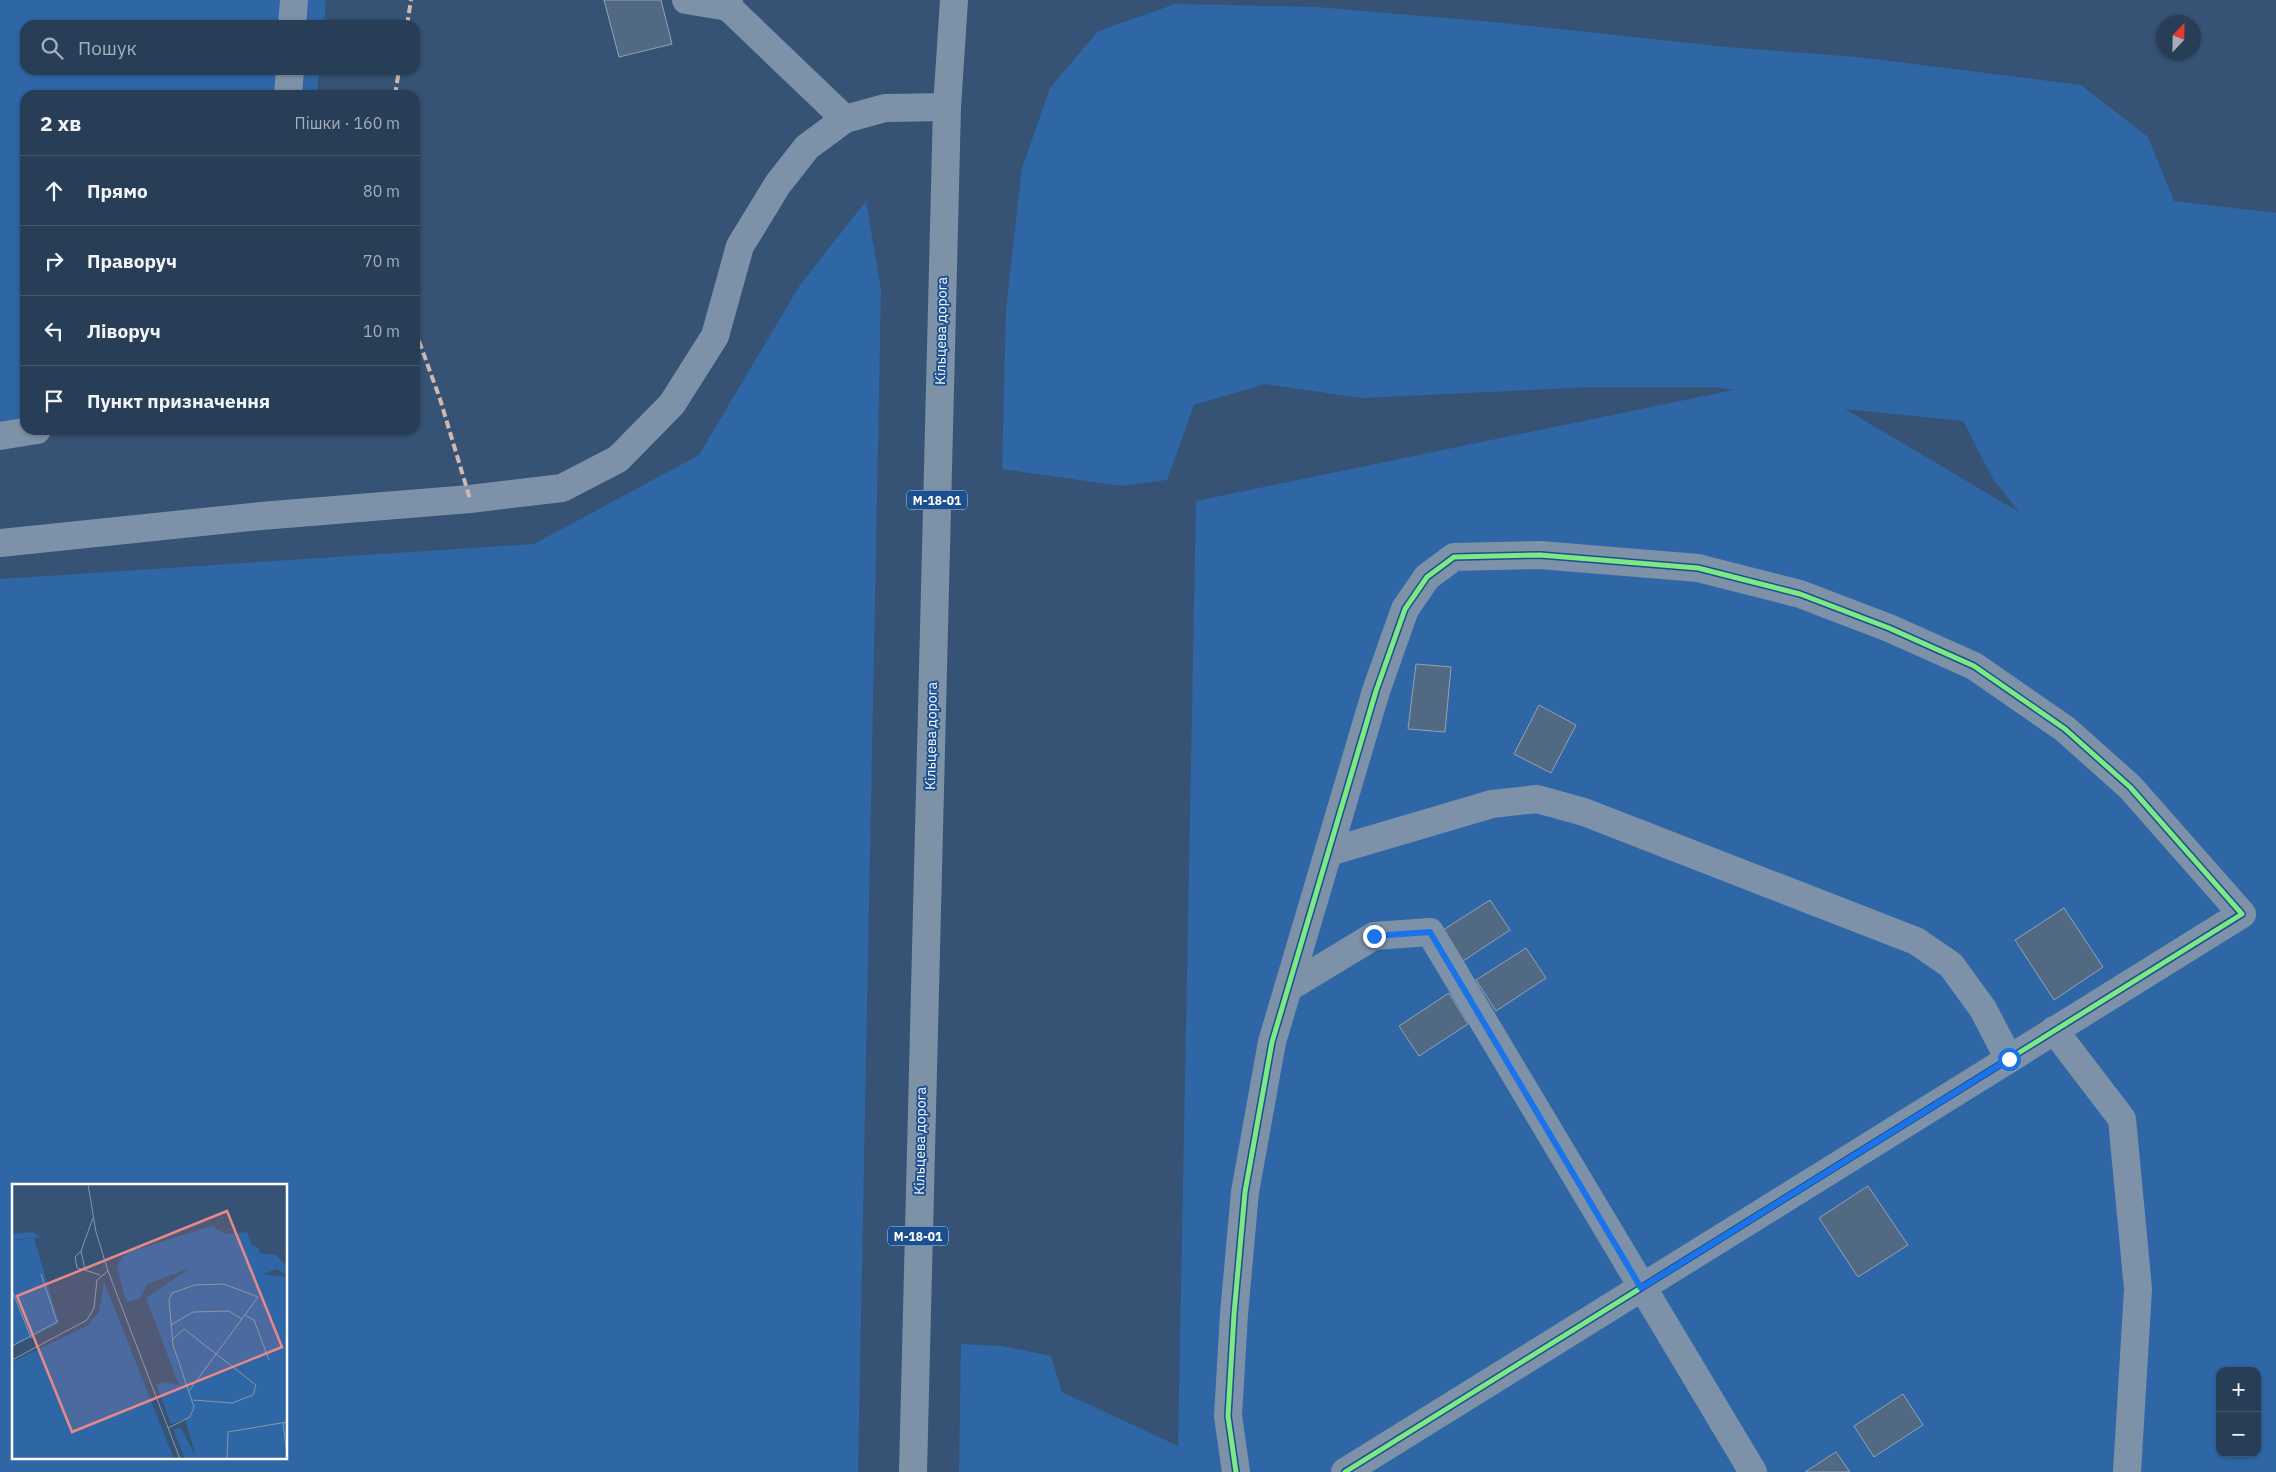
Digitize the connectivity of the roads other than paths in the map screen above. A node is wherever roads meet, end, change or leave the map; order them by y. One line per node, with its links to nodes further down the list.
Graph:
1 (294, 0): 5 (street)
2 (686, 0): 4 (street)
3 (954, 0): 8 (highway, Кільцева дорога / М-18-01)
4 (729, 3): 9 (street)
5 (292, 20)
6 (290, 75): 7 (street)
7 (288, 90)
8 (947, 107): 9 (street); 18 (highway, Кільцева дорога / М-18-01)
9 (845, 119): 12 (street)
10 (20, 433): 11 (street)
11 (0, 436)
12 (0, 543)
13 (1330, 852): 14 (street); 15 (street); 16 (street)
14 (1288, 988): 17 (street); 19 (street)
15 (2054, 1030): 16 (street); 22 (street)
16 (2009, 1059): 17 (street)
17 (1641, 1288): 20 (street); 21 (street)
18 (913, 1472)
19 (1236, 1472)
20 (1345, 1472)
21 (1753, 1472)
22 (2127, 1472)

